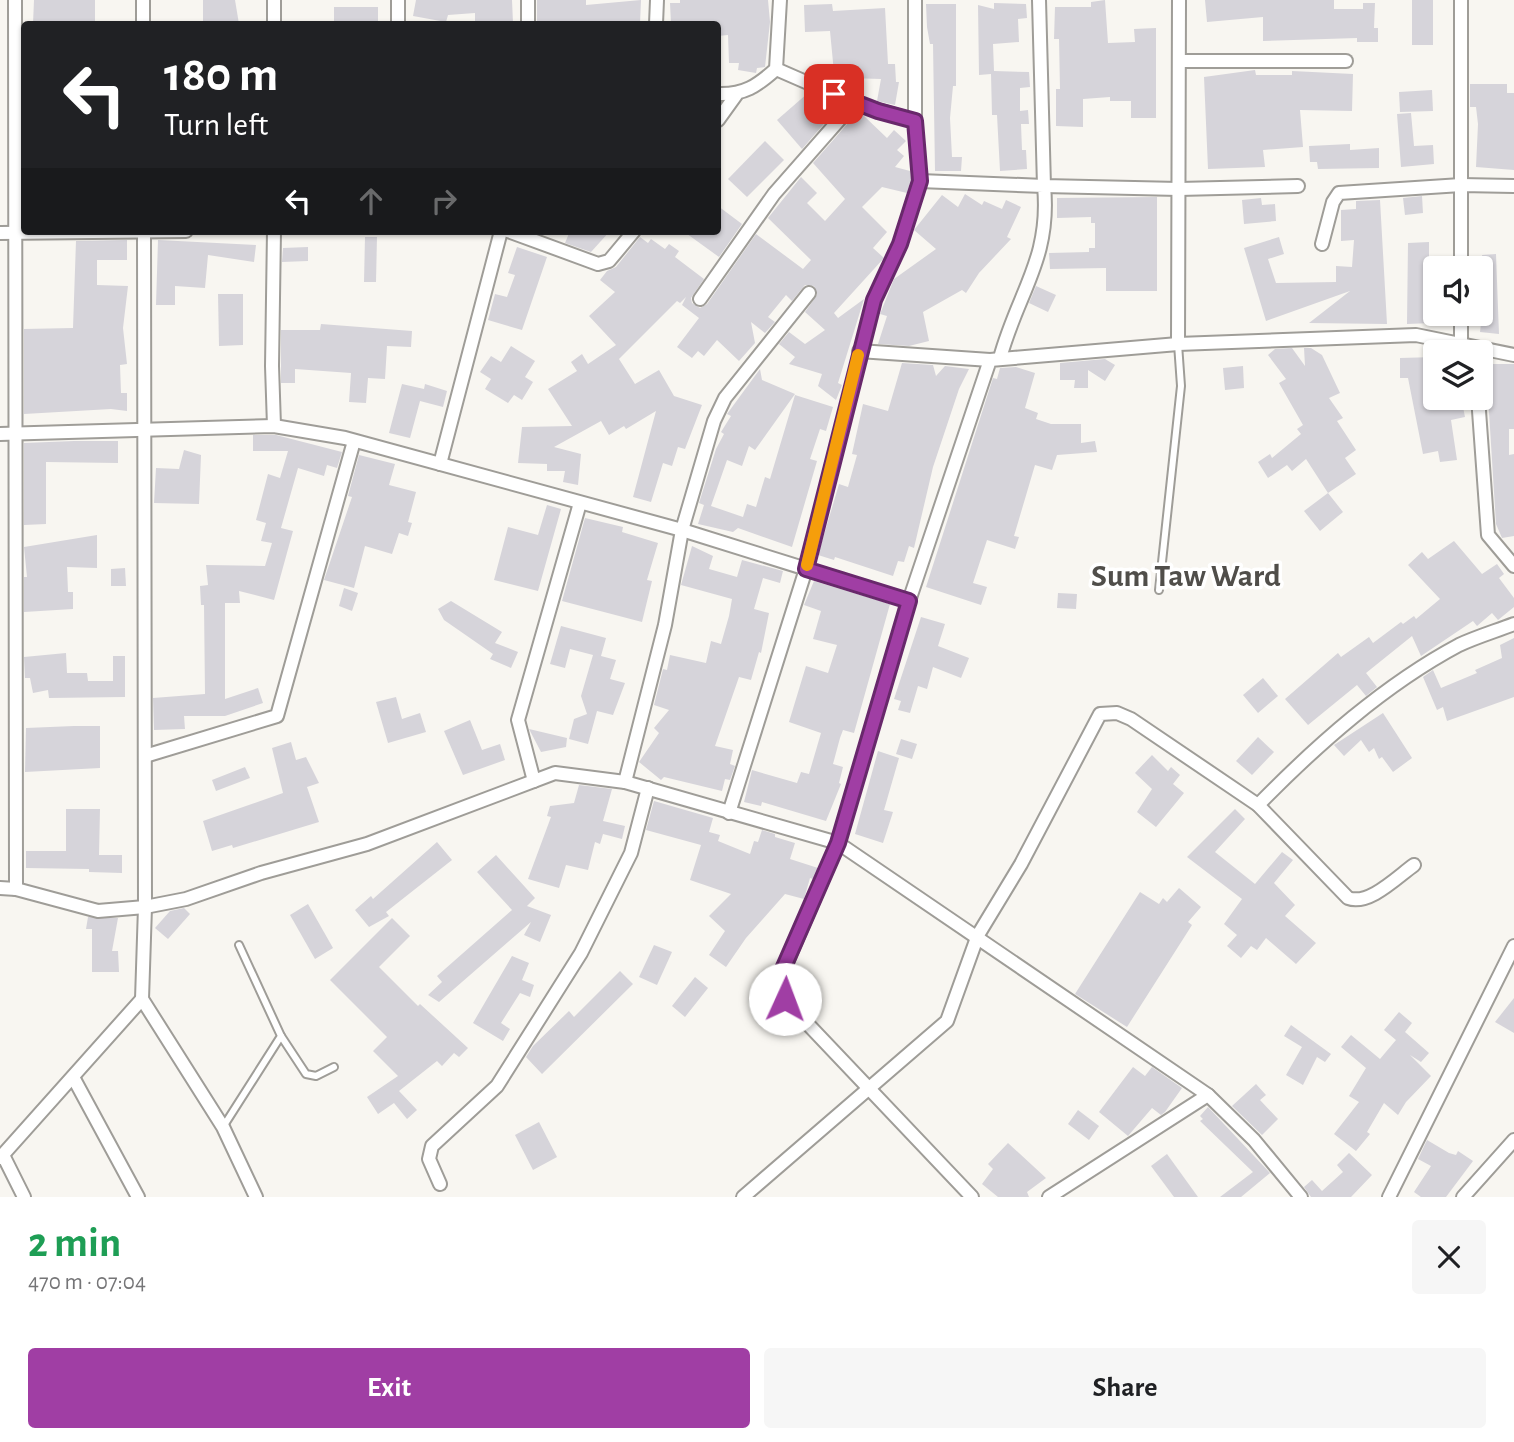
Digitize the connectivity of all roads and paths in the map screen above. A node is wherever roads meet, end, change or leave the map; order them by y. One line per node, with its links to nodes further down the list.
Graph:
1 (15, 0): 32 (street)
2 (143, 0): 12 (street)
3 (274, 0): 13 (street)
4 (398, 0): 14 (street)
5 (528, 0): 15 (street)
6 (657, 0): 16 (street)
7 (780, 0): 19 (street)
8 (915, 0): 24 (street)
9 (1039, 0): 27 (street)
10 (1179, 0): 17 (street)
11 (1461, 0): 26 (street)
12 (143, 21)
13 (274, 21)
14 (398, 21)
15 (528, 21)
16 (656, 21)
17 (1179, 61): 18 (street); 30 (street)
18 (1346, 61)
19 (776, 69): 21 (street); 22 (street)
20 (721, 94): 21 (street)
21 (736, 94): 23 (street)
22 (854, 103): 24 (street); 42 (street)
23 (721, 116)
24 (915, 121): 25 (street)
25 (920, 181): 27 (street); 45 (street)
26 (1461, 185): 29 (street); 39 (street); 40 (street)
27 (1044, 186): 30 (street); 48 (street)
28 (1298, 186): 30 (street)
29 (1514, 186)
30 (1179, 190): 44 (street)
31 (0, 233): 32 (street)
32 (15, 233): 33 (street); 52 (street)
33 (21, 233)
34 (144, 235): 51 (street)
35 (274, 235): 50 (street)
36 (500, 235): 55 (street)
37 (519, 235): 38 (street)
38 (631, 235)
39 (1322, 244)
40 (1461, 256)
41 (809, 293): 57 (street)
42 (700, 299)
43 (1437, 340): 44 (street)
44 (1178, 344): 48 (street); 60 (lane)
45 (859, 351): 48 (street); 59 (street)
46 (1493, 352): 47 (street)
47 (1514, 355)
48 (995, 359): 61 (street)
49 (1479, 410): 58 (street)
50 (274, 426): 51 (street); 54 (street)
51 (145, 432): 52 (street); 63 (street)
52 (17, 433): 53 (street); 72 (street)
53 (0, 434)
54 (354, 441): 55 (street); 63 (street)
55 (440, 464): 56 (street)
56 (580, 503): 57 (street); 64 (street)
57 (682, 530): 59 (street); 65 (street)
58 (1514, 565)
59 (806, 569): 61 (street); 68 (street)
60 (1159, 590)
61 (909, 601): 69 (street)
62 (1514, 624): 67 (street)
63 (145, 756): 73 (street)
64 (534, 781): 65 (street); 73 (street)
65 (625, 782): 66 (street)
66 (648, 788): 68 (street); 86 (street)
67 (1258, 805): 70 (street); 74 (street)
68 (729, 813): 69 (street)
69 (838, 843): 74 (street); 81 (street)
70 (1414, 865)
71 (0, 888): 72 (street)
72 (16, 889): 73 (street)
73 (145, 907): 77 (street)
74 (978, 935): 81 (street); 82 (street)
75 (239, 945): 78 (lane)
76 (1514, 946): 87 (street)
77 (142, 999): 80 (street); 83 (street)
78 (281, 1036): 79 (lane); 83 (lane)
79 (334, 1067)
80 (73, 1077): 85 (street); 89 (street)
81 (871, 1088): 91 (street); 92 (street)
82 (1208, 1094): 93 (street); 94 (street)
83 (223, 1127): 90 (street)
84 (1514, 1140): 95 (street)
85 (2, 1157): 88 (street)
86 (440, 1184)
87 (1394, 1195)
88 (24, 1197)
89 (138, 1197)
90 (256, 1197)
91 (743, 1197)
92 (972, 1197)
93 (1049, 1197)
94 (1301, 1197)
95 (1463, 1197)

